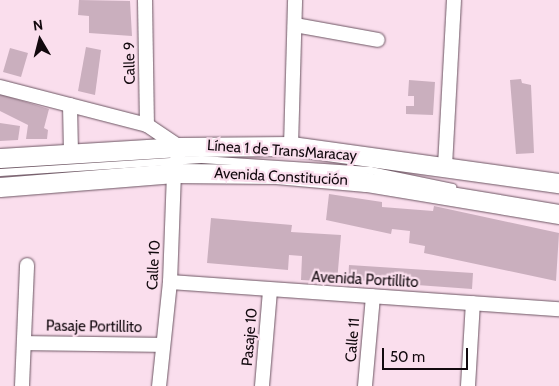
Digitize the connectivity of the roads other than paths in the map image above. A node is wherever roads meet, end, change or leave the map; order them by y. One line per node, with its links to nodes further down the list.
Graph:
1 (146, 0): 8 (street, Calle 9)
2 (295, 0): 4 (street)
3 (454, 0): 13 (street)
4 (295, 25): 5 (street); 9 (street)
5 (378, 40)
6 (0, 87): 7 (street)
7 (70, 105): 8 (street); 10 (street)
8 (147, 125): 12 (street)
9 (291, 146): 12 (street, Avenida Constitución); 13 (street, Avenida Constitución)
10 (71, 153): 11 (street, Avenida Constitución); 12 (street, Avenida Constitución)
11 (0, 158)
12 (177, 160): 14 (lane, Línea 1 de TransMaracay); 16 (street, Avenida Constitución); 17 (lane, Línea 1 de TransMaracay); 18 (street, Avenida Constitución); 20 (street, Calle 10)
13 (445, 166): 15 (street, Avenida Constitución)
14 (0, 172)
15 (559, 183)
16 (0, 187)
17 (559, 209)
18 (559, 214)
19 (27, 265): 25 (street)
20 (170, 282): 21 (street, Avenida Portillito); 26 (street, Calle 10)
21 (270, 291): 22 (street, Avenida Portillito); 29 (street, Pasaje 10)
22 (373, 296): 23 (street, Avenida Portillito); 30 (street, Calle 11)
23 (473, 303): 24 (street, Avenida Portillito); 31 (street)
24 (559, 310)
25 (25, 342): 26 (street, Pasaje Portillito); 27 (street)
26 (163, 345): 28 (street, Calle 10)
27 (22, 386)
28 (159, 386)
29 (262, 386)
30 (365, 386)
31 (468, 386)

